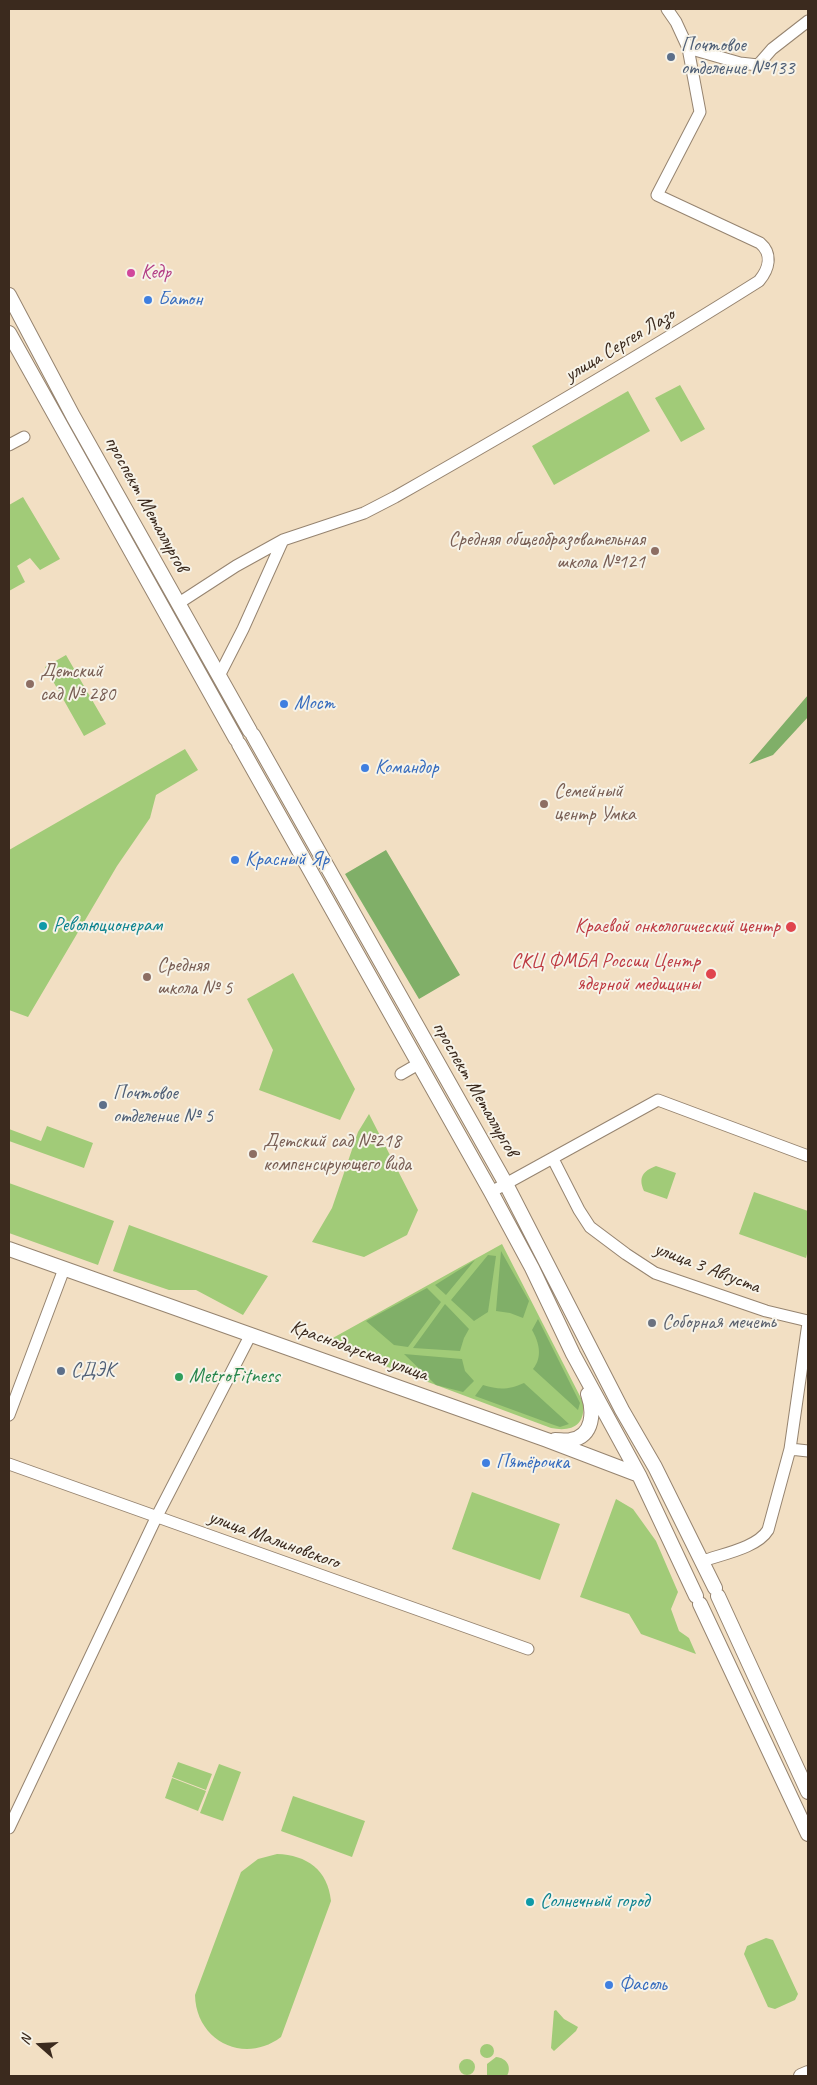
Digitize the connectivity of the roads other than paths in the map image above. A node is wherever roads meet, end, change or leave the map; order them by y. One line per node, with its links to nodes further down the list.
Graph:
1 (667, 9): 3 (street, улица Сергея Лазо)
2 (808, 20): 3 (street)
3 (688, 48): 8 (street, улица Сергея Лазо)
4 (9, 295): 9 (main road, проспект Металлургов)
5 (9, 333): 10 (main road, проспект Металлургов)
6 (24, 437): 7 (street)
7 (9, 445)
8 (283, 540): 9 (street, улица Сергея Лазо); 11 (street)
9 (179, 603): 10 (main road); 11 (main road, проспект Металлургов)
10 (167, 613): 12 (main road, проспект Металлургов)
11 (219, 676): 16 (main road, проспект Металлургов)
12 (420, 1063): 13 (street); 17 (main road, проспект Металлургов)
13 (401, 1074)
14 (808, 1156): 15 (street)
15 (554, 1159): 16 (street); 20 (street, улица 3 Августа)
16 (506, 1184): 17 (street); 28 (main road, проспект Металлургов)
17 (491, 1192): 22 (main road, проспект Металлургов)
18 (9, 1249): 19 (main road, Краснодарская улица)
19 (64, 1269): 21 (main road, Краснодарская улица); 23 (street)
20 (808, 1322): 25 (street)
21 (251, 1334): 24 (main road, Краснодарская улица); 30 (street)
22 (572, 1354): 24 (main road); 29 (main road, проспект Металлургов)
23 (9, 1415)
24 (547, 1440): 29 (main road, Краснодарская улица)
25 (790, 1449): 26 (street); 31 (street)
26 (808, 1451)
27 (9, 1464): 30 (street, улица Малиновского)
28 (655, 1467): 29 (main road); 31 (main road, проспект Металлургов)
29 (639, 1475): 35 (main road, проспект Металлургов)
30 (156, 1518): 32 (street, улица Малиновского); 34 (street)
31 (703, 1561): 33 (main road, проспект Металлургов)
32 (528, 1649)
33 (808, 1792)
34 (9, 1828)
35 (808, 1834)
36 (808, 2073): 37 (main road)
37 (801, 2076)

